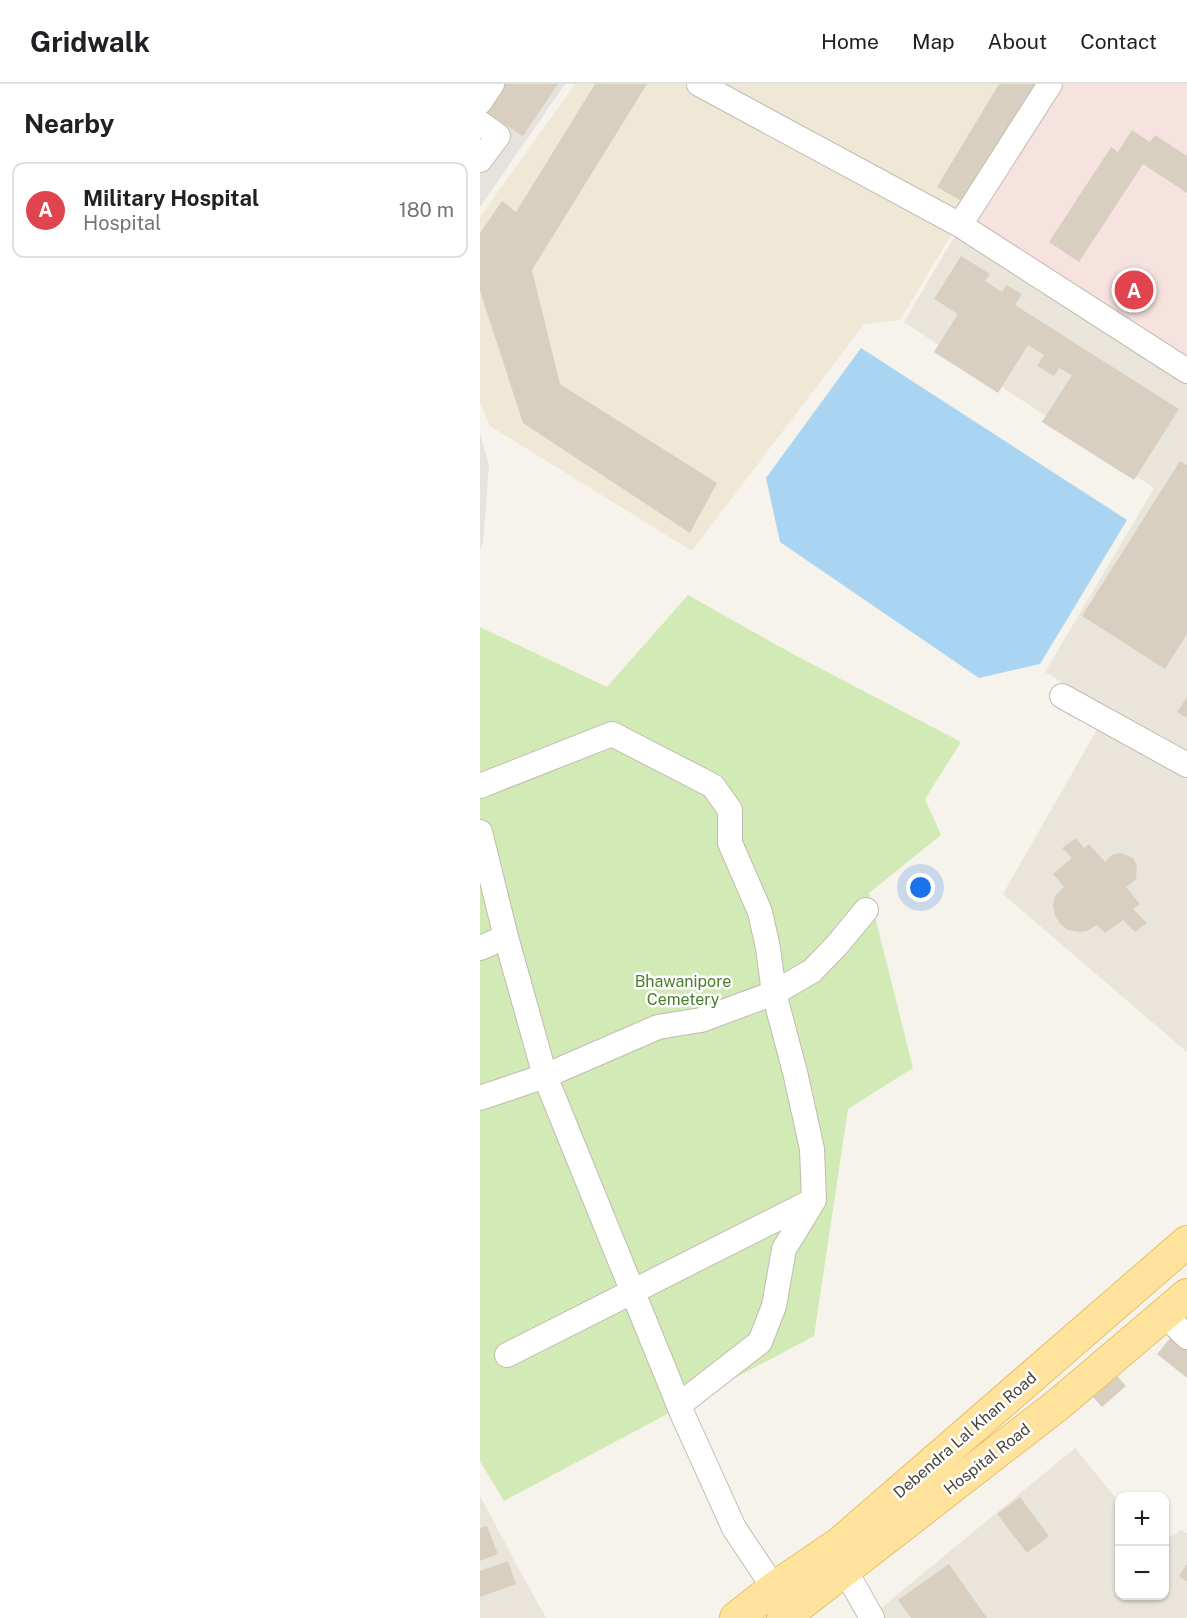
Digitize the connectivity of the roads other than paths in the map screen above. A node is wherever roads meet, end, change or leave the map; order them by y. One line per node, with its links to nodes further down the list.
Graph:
1 (492, 84): 4 (street)
2 (699, 84): 7 (street)
3 (1050, 84): 7 (street)
4 (480, 102)
5 (480, 123): 6 (street)
6 (480, 160)
7 (960, 225): 8 (street)
8 (1187, 371)
9 (1062, 696): 10 (street)
10 (1187, 765)
11 (480, 786): 16 (street)
12 (480, 832): 14 (street)
13 (866, 910): 16 (street)
14 (506, 937): 15 (street); 17 (street)
15 (480, 948)
16 (774, 993): 17 (street); 19 (street)
17 (545, 1076): 18 (street); 21 (street)
18 (480, 1098)
19 (814, 1200): 21 (street); 25 (street)
20 (1187, 1242): 27 (main road, Debendra Lal Khan Road)
21 (632, 1291): 24 (street); 25 (street)
22 (1176, 1305): 23 (street); 26 (main road, Hospital Road)
23 (1187, 1337)
24 (507, 1355)
25 (679, 1405): 27 (street)
26 (845, 1570): 29 (main road, Hospital Road); 30 (street)
27 (774, 1588): 28 (main road, Debendra Lal Khan Road)
28 (736, 1618)
29 (783, 1618)
30 (872, 1618)

